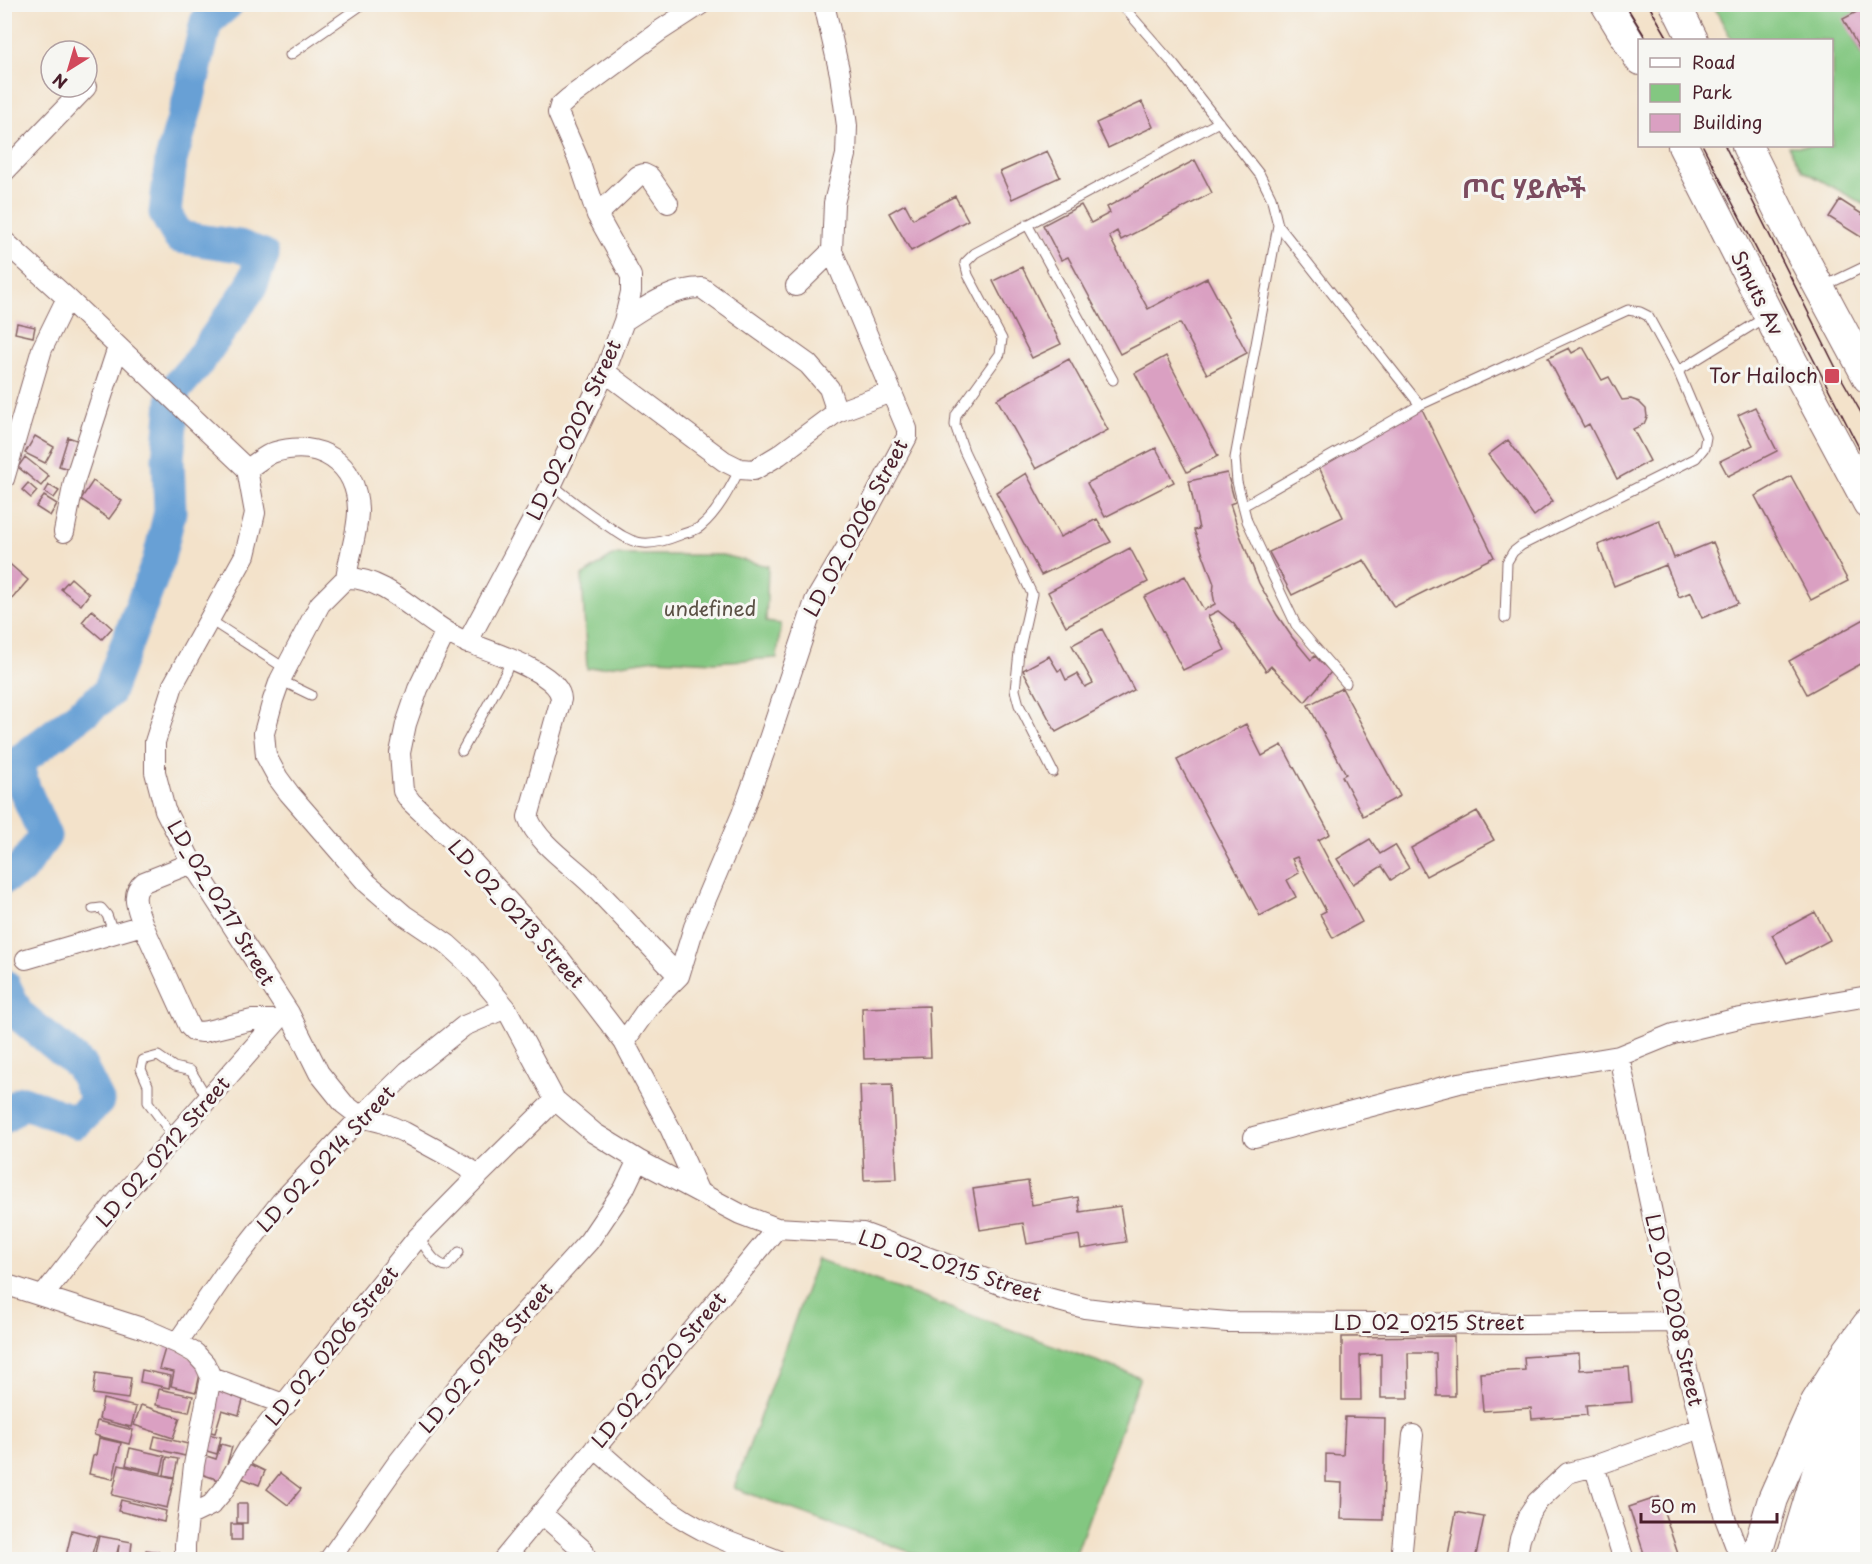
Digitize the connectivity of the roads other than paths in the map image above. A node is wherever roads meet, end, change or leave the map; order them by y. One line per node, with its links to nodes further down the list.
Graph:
1 (363, 4): 8 (lane)
2 (701, 4): 16 (street, LD_02_0202 Street)
3 (824, 4): 20 (street, LD_02_0206 Street)
4 (1121, 4): 11 (lane)
5 (1606, 4): 9 (main road)
6 (1675, 4): 7 (main road)
7 (1692, 39)
8 (290, 55)
9 (1638, 57)
10 (74, 99): 14 (street)
11 (1219, 122): 17 (lane); 18 (lane)
12 (1684, 147): 25 (main road, Smuts Av)
13 (1748, 147): 23 (main road)
14 (4, 172)
15 (668, 203): 16 (street)
16 (597, 215): 26 (street, LD_02_0202 Street)
17 (1027, 224): 31 (lane); 52 (lane)
18 (1278, 225): 33 (lane); 40 (lane)
19 (4, 241): 24 (street)
20 (832, 251): 22 (street); 32 (street, LD_02_0206 Street)
21 (1868, 265): 23 (lane)
22 (796, 286)
23 (1820, 289): 30 (main road)
24 (68, 298): 27 (street); 37 (street)
25 (1769, 315): 28 (lane); 39 (main road, Smuts Av)
26 (624, 321): 29 (street, LD_02_0202 Street); 34 (street)
27 (118, 347): 35 (street); 41 (street)
28 (1678, 371): 33 (lane); 43 (lane)
29 (605, 372): 36 (street); 38 (street, LD_02_0202 Street)
30 (1868, 378)
31 (1113, 380)
32 (891, 392): 34 (street); 58 (street, LD_02_0206 Street)
33 (1420, 405): 40 (lane)
34 (837, 412): 36 (street)
35 (247, 469): 42 (street); 44 (street, LD_02_0217 Street)
36 (740, 470): 38 (lane)
37 (4, 479)
38 (552, 484): 46 (street, LD_02_0202 Street)
39 (1868, 503)
40 (1243, 506): 49 (lane)
41 (64, 532)
42 (346, 578): 45 (street); 48 (street, LD_02_0215 Street)
43 (1504, 618)
44 (210, 620): 48 (lane); 53 (street, LD_02_0217 Street)
45 (445, 633): 46 (street); 62 (street, LD_02_0213 Street)
46 (467, 643): 47 (street)
47 (511, 658): 51 (lane); 58 (street)
48 (283, 674): 50 (lane); 60 (street, LD_02_0215 Street)
49 (1347, 683)
50 (310, 695)
51 (462, 751)
52 (1053, 772)
53 (192, 863): 55 (street); 61 (street, LD_02_0217 Street)
54 (93, 909): 56 (lane)
55 (143, 925): 56 (street); 61 (street)
56 (114, 934): 57 (street)
57 (26, 959)
58 (679, 976): 62 (street)
59 (1868, 996): 63 (street)
60 (506, 1008): 65 (street, LD_02_0215 Street); 66 (street, LD_02_0214 Street)
61 (283, 1017): 64 (street, LD_02_0212 Street); 66 (street, LD_02_0217 Street)
62 (624, 1041): 71 (street, LD_02_0213 Street)
63 (1618, 1056): 67 (street); 77 (street, LD_02_0208 Street)
64 (208, 1099): 68 (street, LD_02_0212 Street); 68 (lane)
65 (555, 1101): 69 (street, LD_02_0215 Street); 70 (street, LD_02_0206 Street)
66 (361, 1117): 70 (street); 79 (street, LD_02_0214 Street)
67 (1254, 1137)
68 (173, 1140): 76 (street, LD_02_0212 Street)
69 (638, 1160): 71 (street, LD_02_0215 Street); 91 (street, LD_02_0218 Street)
70 (478, 1175): 73 (street, LD_02_0206 Street)
71 (698, 1190): 72 (street, LD_02_0215 Street)
72 (777, 1228): 77 (street, LD_02_0215 Street); 86 (street, LD_02_0220 Street)
73 (418, 1237): 74 (lane); 82 (street, LD_02_0206 Street)
74 (459, 1252)
75 (4, 1284): 76 (street)
76 (43, 1296): 79 (street)
77 (1675, 1322): 84 (street, LD_02_0208 Street)
78 (1868, 1324): 100 (main road)
79 (177, 1343): 81 (street)
80 (1868, 1370): 101 (highway)
81 (211, 1377): 82 (street); 90 (street)
82 (286, 1405): 90 (street, LD_02_0206 Street)
83 (1868, 1424): 102 (highway)
84 (1701, 1428): 87 (street); 99 (street, LD_02_0208 Street)
85 (1413, 1435): 96 (street)
86 (595, 1448): 89 (street, LD_02_0220 Street); 95 (street)
87 (1594, 1466): 97 (street); 98 (street)
88 (1868, 1482): 103 (main road)
89 (541, 1513): 93 (street, LD_02_0220 Street); 94 (street)
90 (188, 1516): 92 (street)
91 (330, 1557)
92 (185, 1560)
93 (503, 1560)
94 (586, 1560)
95 (777, 1560)
96 (1401, 1560)
97 (1516, 1560)
98 (1624, 1560)
99 (1741, 1560)
100 (1755, 1560)
101 (1791, 1560)
102 (1818, 1560)
103 (1847, 1560)

